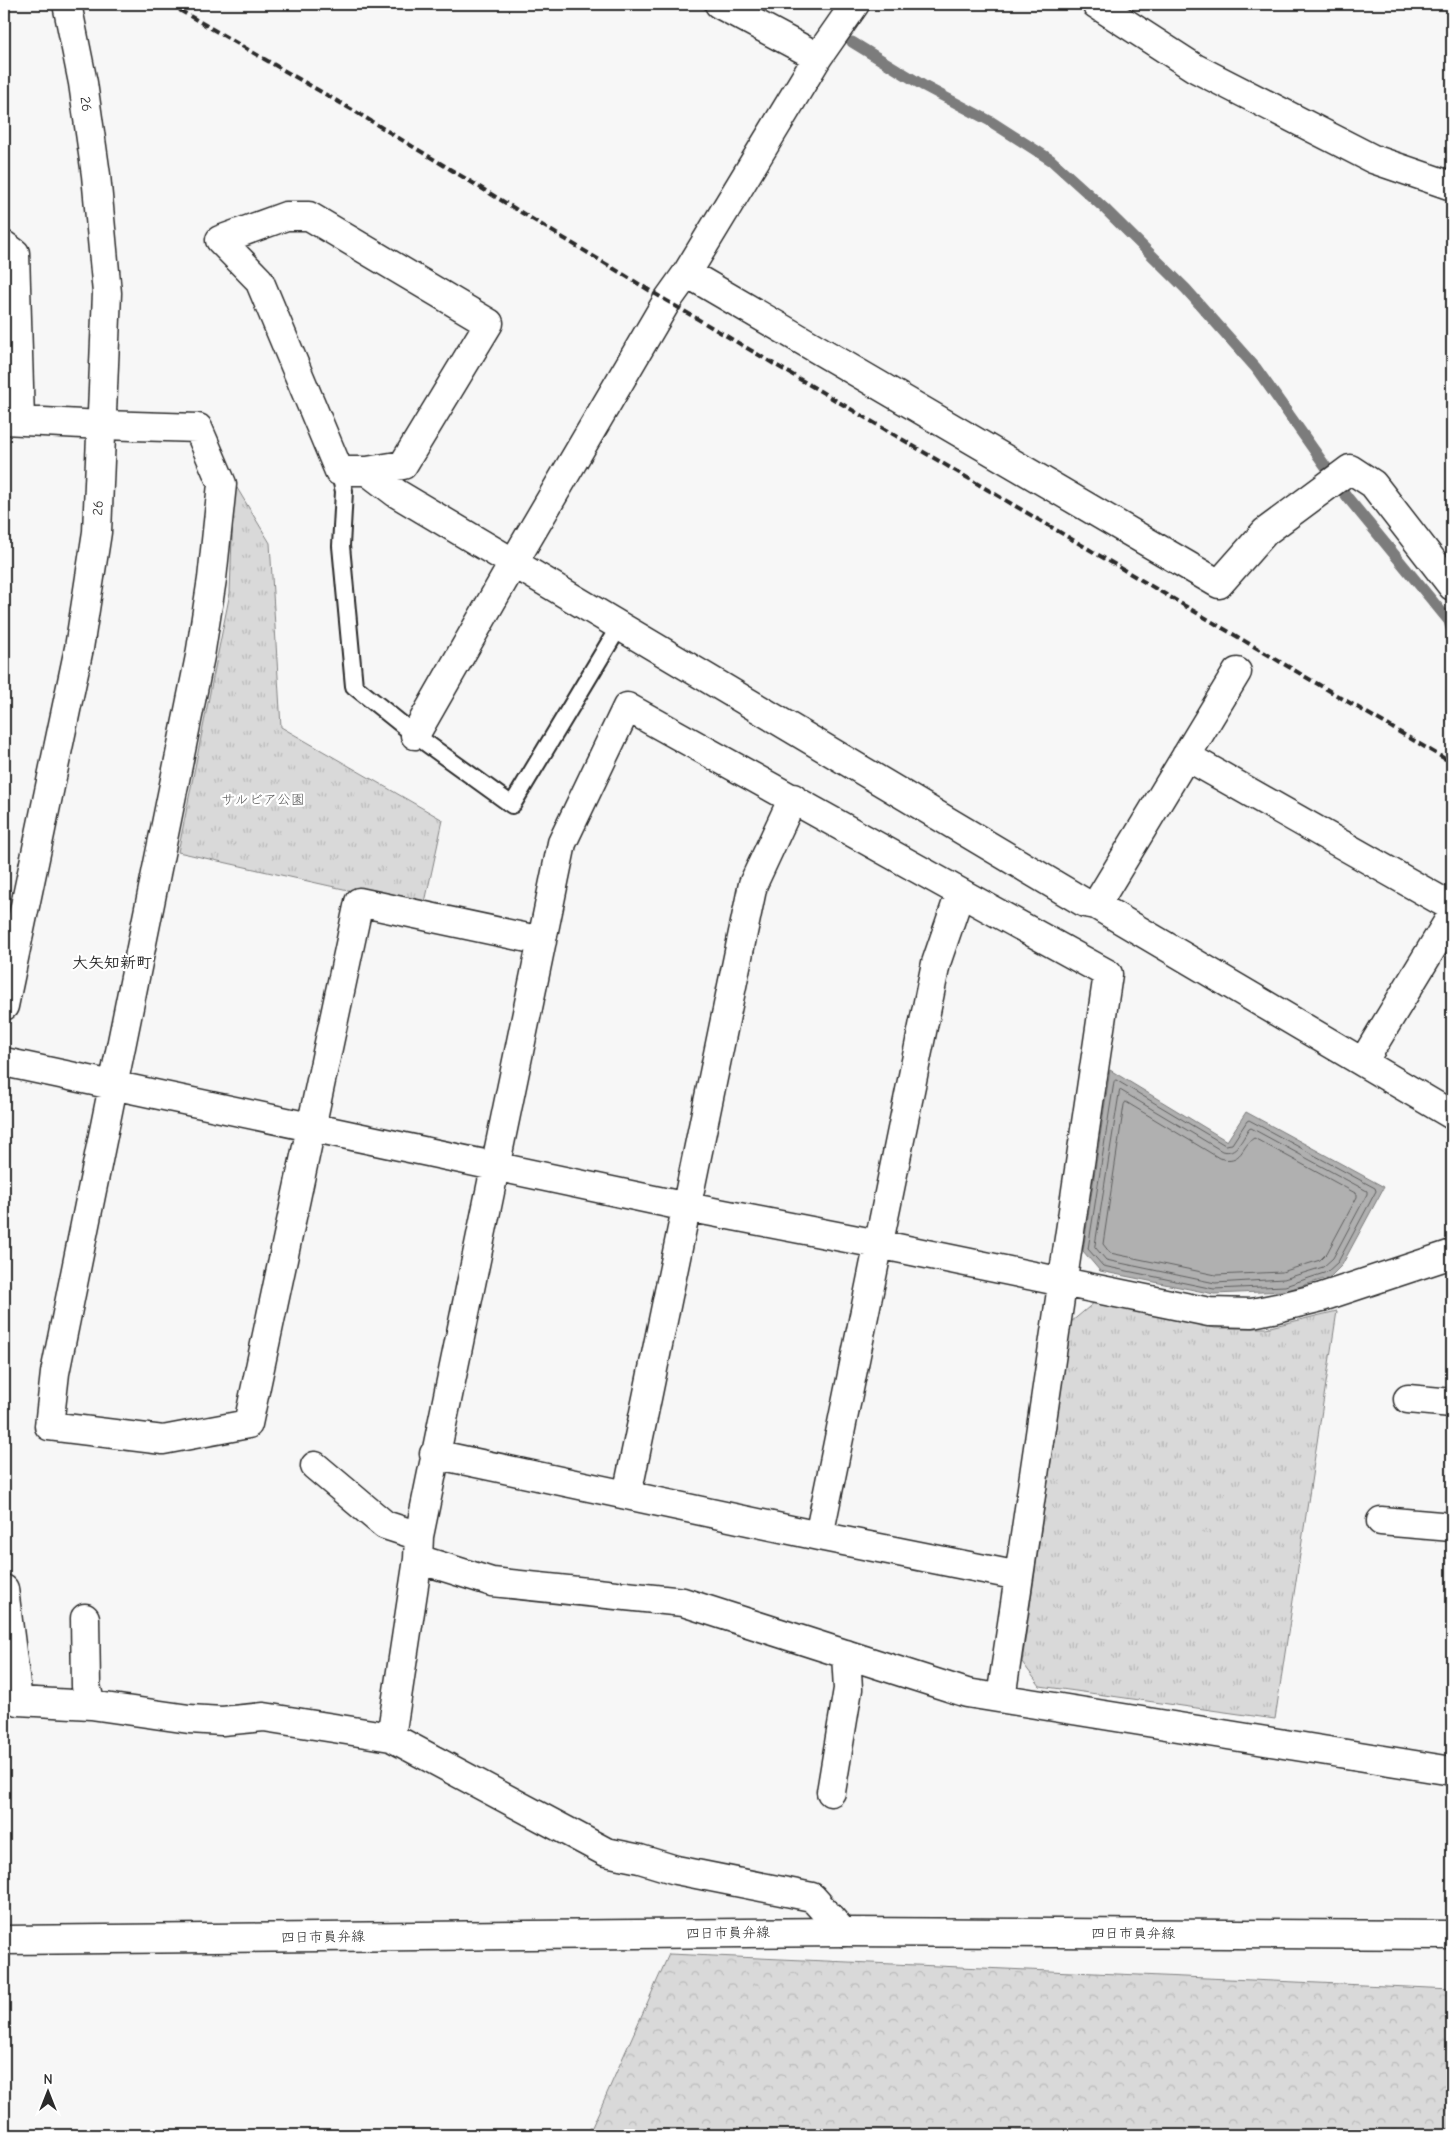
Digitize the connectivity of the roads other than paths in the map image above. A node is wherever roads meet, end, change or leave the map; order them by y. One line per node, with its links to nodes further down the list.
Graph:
1 (67, 4): 10 (street, 26)
2 (719, 4): 5 (street)
3 (854, 4): 5 (street)
4 (1096, 4): 6 (street)
5 (818, 58): 8 (street)
6 (1452, 186)
7 (4, 246): 9 (street)
8 (687, 273): 13 (street); 14 (street)
9 (12, 420): 10 (street)
10 (102, 425): 25 (street, 26); 28 (street)
11 (339, 471): 12 (street); 12 (street); 17 (lane)
12 (368, 471): 13 (street)
13 (514, 562): 15 (street); 17 (street)
14 (1452, 586)
15 (620, 625): 17 (lane); 21 (street)
16 (1236, 672): 18 (street)
17 (415, 735)
18 (1186, 756): 21 (street); 22 (street)
19 (793, 798): 20 (street); 24 (street); 32 (street)
20 (960, 894): 33 (street); 35 (street)
21 (1096, 906): 27 (street)
22 (1452, 907)
23 (1452, 915): 27 (street)
24 (542, 941): 30 (street); 31 (street)
25 (4, 1006)
26 (4, 1062): 28 (street)
27 (1363, 1062): 29 (street)
28 (112, 1085): 30 (street); 30 (street)
29 (1452, 1116)
30 (312, 1128): 31 (street)
31 (494, 1167): 32 (street); 38 (street)
32 (687, 1207): 33 (street); 40 (street)
33 (878, 1244): 35 (street); 43 (street)
34 (1452, 1254): 35 (street)
35 (1061, 1281): 45 (street)
36 (1408, 1399): 37 (street)
37 (1452, 1403)
38 (434, 1454): 40 (street); 44 (street)
39 (315, 1466): 44 (street)
40 (627, 1495): 43 (street)
41 (1381, 1521): 42 (street)
42 (1452, 1527)
43 (819, 1536): 45 (street)
44 (418, 1548): 48 (street); 51 (street)
45 (1019, 1576): 49 (street)
46 (4, 1589): 50 (street)
47 (85, 1618): 50 (street)
48 (846, 1654): 49 (street); 53 (street)
49 (1000, 1698): 52 (street)
50 (91, 1705): 51 (street)
51 (391, 1737): 54 (street)
52 (1452, 1771)
53 (831, 1792)
54 (843, 1932): 55 (street, 四日市員弁線); 56 (street, 四日市員弁線)
55 (1452, 1935)
56 (4, 1940)

